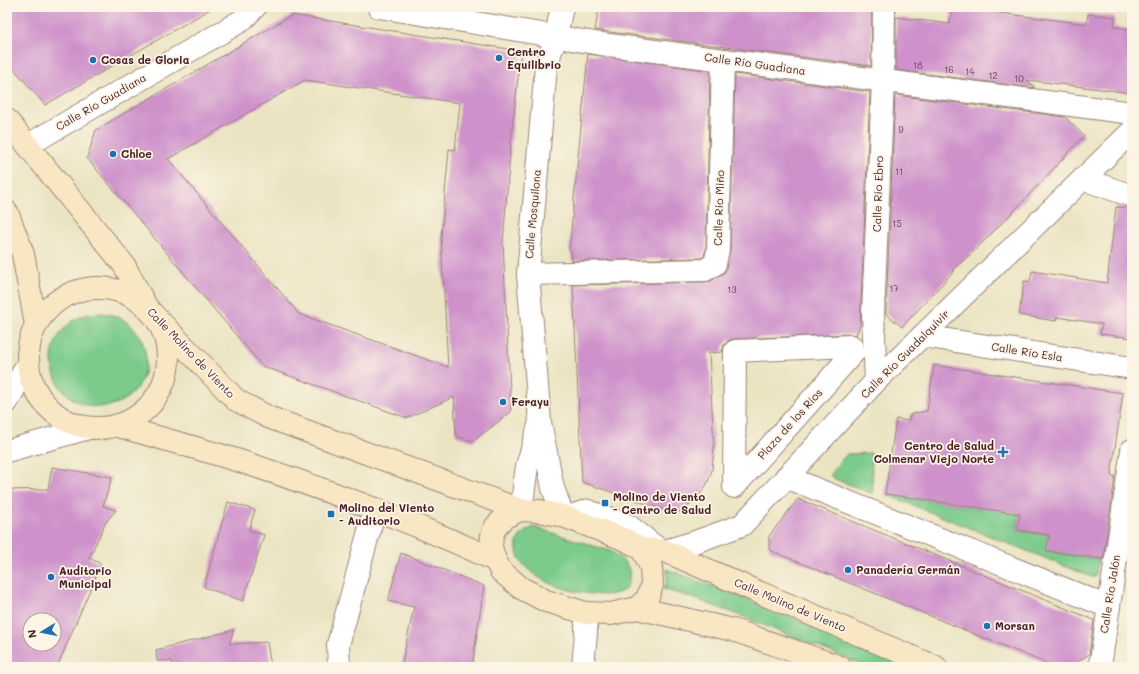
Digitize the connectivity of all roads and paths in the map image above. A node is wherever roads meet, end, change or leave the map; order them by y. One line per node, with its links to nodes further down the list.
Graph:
1 (255, 7): 11 (street, Calle Río Guadiana)
2 (379, 7): 5 (street, Calle Río Guadiana)
3 (562, 7): 5 (street, Calle Mosquilona)
4 (884, 7): 7 (street, Calle Río Ebro)
5 (556, 35): 6 (street, Calle Río Guadiana); 15 (street, Calle Mosquilona)
6 (723, 60): 7 (street, Calle Río Guadiana); 15 (street, Calle Río Miño)
7 (883, 81): 8 (street, Calle Río Guadiana); 22 (street, Calle Río Ebro)
8 (1132, 113)
9 (7, 120): 11 (main road, Calle Molino de Viento)
10 (1132, 131): 12 (street, Calle Río Guadalquivir)
11 (28, 145): 16 (main road, Calle Molino de Viento)
12 (1083, 179): 13 (street); 18 (street, Calle Río Guadalquivir)
13 (1132, 196)
14 (7, 212): 17 (main road)
15 (528, 274): 24 (street, Calle Mosquilona)
16 (147, 308): 17 (main road); 25 (main road); 31 (main road, Calle Molino de Viento)
17 (36, 325): 20 (main road)
18 (922, 336): 21 (street, Calle Río Esla); 22 (street, Calle Río Guadalquivir)
19 (735, 352): 19 (street, Plaza de los Ríos)
20 (28, 363): 23 (street); 26 (main road)
21 (1132, 368)
22 (876, 381): 29 (street, Calle Río Guadalquivir)
23 (7, 402)
24 (540, 422): 31 (street, Calle Mosquilona); 32 (street, Calle Mosquilona)
25 (118, 426): 26 (main road); 30 (main road)
26 (89, 428): 28 (street)
27 (1132, 450): 36 (street, Calle Río Jalón)
28 (7, 451)
29 (786, 477): 34 (street, Calle Río Guadalquivir); 36 (street)
30 (375, 509): 35 (main road); 39 (street)
31 (521, 510): 32 (main road); 35 (main road)
32 (563, 516): 33 (main road); 34 (lane)
33 (642, 549): 34 (main road, Calle Molino de Viento); 37 (main road)
34 (665, 551): 42 (main road, Calle Molino de Viento)
35 (495, 560): 38 (main road)
36 (1109, 607): 43 (street, Calle Río Jalón)
37 (637, 608): 38 (main road); 41 (main road)
38 (586, 613): 40 (street)
39 (339, 667)
40 (583, 667)
41 (840, 667)
42 (936, 667)
43 (1100, 667)

